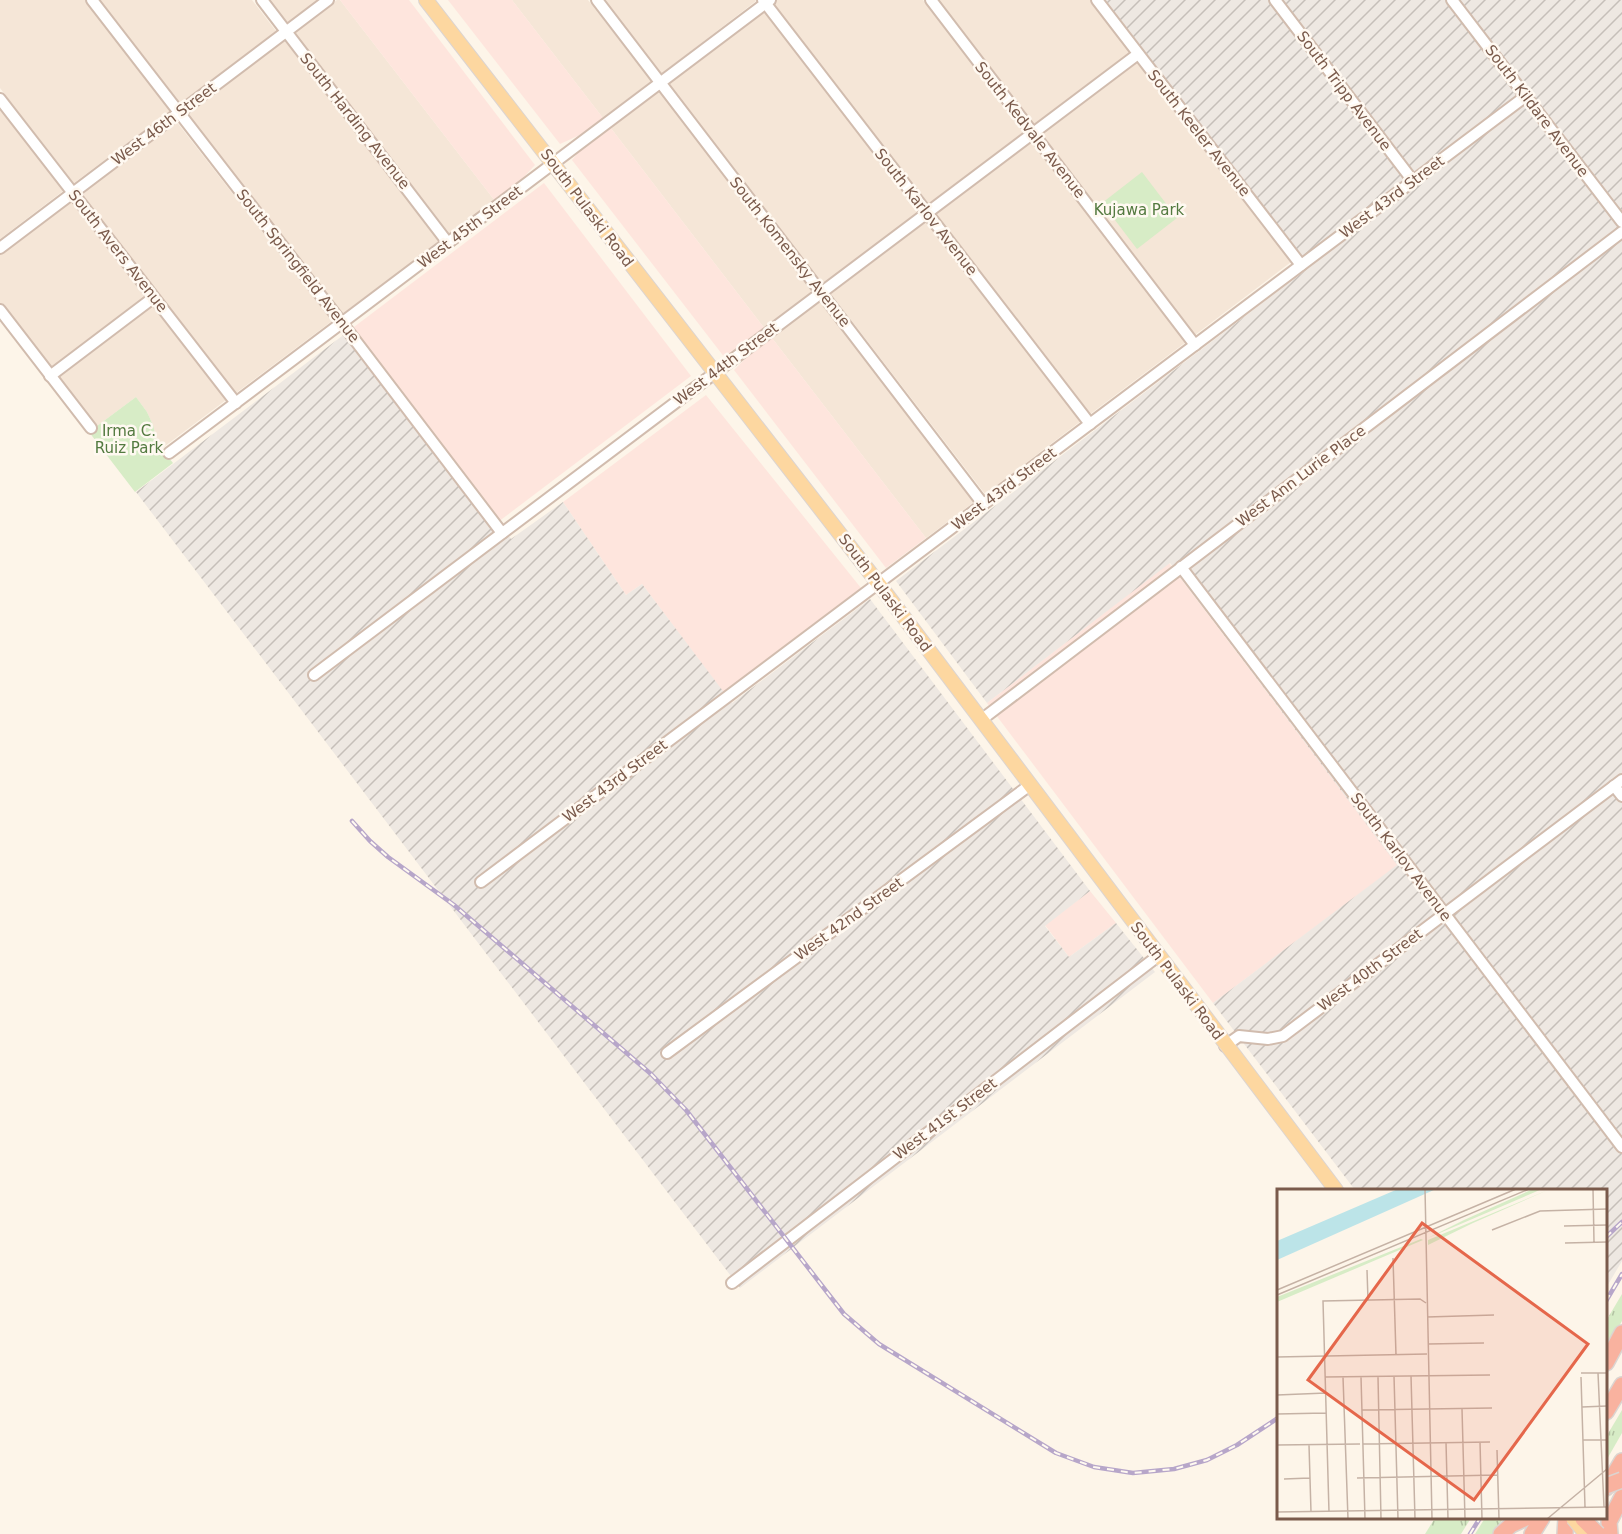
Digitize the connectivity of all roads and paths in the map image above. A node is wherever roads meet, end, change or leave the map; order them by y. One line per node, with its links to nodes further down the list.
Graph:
1 (92, 0): 16 (street, South Springfield Avenue)
2 (262, 0): 11 (street, South Harding Avenue)
3 (328, 0): 11 (street, West 46th Street)
4 (426, 0): 18 (main road, South Pulaski Road)
5 (597, 0): 13 (street, South Komensky Avenue)
6 (931, 0): 17 (street, South Kedvale Avenue)
7 (1096, 0): 12 (street, South Keeler Avenue)
8 (1275, 0): 19 (street, South Tripp Avenue)
9 (1452, 0): 14 (street, South Kildare Avenue)
10 (766, 1): 13 (street, West 45th Street); 21 (street, South Karlov Avenue)
11 (286, 32): 16 (street, West 46th Street); 24 (street, South Harding Avenue)
12 (1138, 54): 17 (street, West 44th Street); 26 (street, South Keeler Avenue)
13 (660, 83): 18 (street, West 45th Street); 27 (street, South Komensky Avenue)
14 (1526, 96): 19 (street, West 43rd Street); 22 (street, South Kildare Avenue)
15 (0, 99): 20 (street, South Avers Avenue)
16 (179, 112): 20 (street, West 46th Street); 30 (street, South Springfield Avenue)
17 (1033, 133): 21 (street, West 44th Street); 31 (street, South Kedvale Avenue)
18 (553, 164): 24 (street, West 45th Street); 32 (main road, South Pulaski Road)
19 (1413, 181): 26 (street, West 43rd Street)
20 (72, 193): 25 (street, West 46th Street); 28 (street, South Avers Avenue)
21 (927, 213): 27 (street, West 44th Street); 35 (street, South Karlov Avenue)
22 (1622, 222)
23 (1622, 232): 40 (street, West Ann Lurie Place)
24 (448, 243): 30 (street, West 45th Street)
25 (0, 248)
26 (1301, 265): 31 (street, West 43rd Street)
27 (821, 293): 32 (street, West 44th Street); 38 (street, South Komensky Avenue)
28 (153, 298): 33 (street); 34 (street, South Avers Avenue)
29 (0, 310): 33 (street)
30 (342, 323): 34 (street, West 45th Street); 39 (street, South Springfield Avenue)
31 (1195, 345): 35 (street, West 43rd Street)
32 (715, 373): 39 (street, West 44th Street); 41 (main road, South Pulaski Road)
33 (50, 376): 36 (street)
34 (236, 403): 37 (street, West 45th Street)
35 (1090, 424): 38 (street, West 43rd Street)
36 (91, 428)
37 (169, 453)
38 (983, 504): 41 (street, West 43rd Street)
39 (502, 533): 42 (street, West 44th Street)
40 (1181, 567): 43 (street, West Ann Lurie Place); 48 (street, South Karlov Avenue)
41 (878, 583): 43 (main road, South Pulaski Road); 47 (street, West 43rd Street)
42 (314, 675)
43 (981, 720): 45 (main road, South Pulaski Road)
44 (1618, 783): 46 (street); 48 (street, West 40th Street)
45 (1030, 785): 49 (main road, South Pulaski Road); 51 (street, West 42nd Street)
46 (1622, 796)
47 (481, 882)
48 (1444, 914): 50 (street, West 40th Street); 52 (street, South Karlov Avenue)
49 (1158, 956): 50 (main road, South Pulaski Road); 54 (street, West 41st Street)
50 (1226, 1046): 53 (main road, South Pulaski Road)
51 (667, 1053)
52 (1622, 1147)
53 (1334, 1189)
54 (732, 1283)
55 (1622, 1333): 56 (highway); 57 (highway)
56 (1607, 1355)
57 (1607, 1359)
58 (1622, 1385): 59 (highway)
59 (1607, 1409)
60 (1622, 1461): 62 (highway)
61 (1622, 1479): 63 (highway, bridge)
62 (1607, 1484)
63 (1607, 1486)
64 (1622, 1497): 75 (highway)
65 (1509, 1519): 70 (highway)
66 (1524, 1519): 70 (highway)
67 (1541, 1519): 71 (highway)
68 (1566, 1519): 72 (highway)
69 (1584, 1522): 73 (highway); 74 (highway, bridge)
70 (1500, 1534)
71 (1532, 1534)
72 (1565, 1534)
73 (1578, 1534)
74 (1599, 1534)
75 (1610, 1534)

